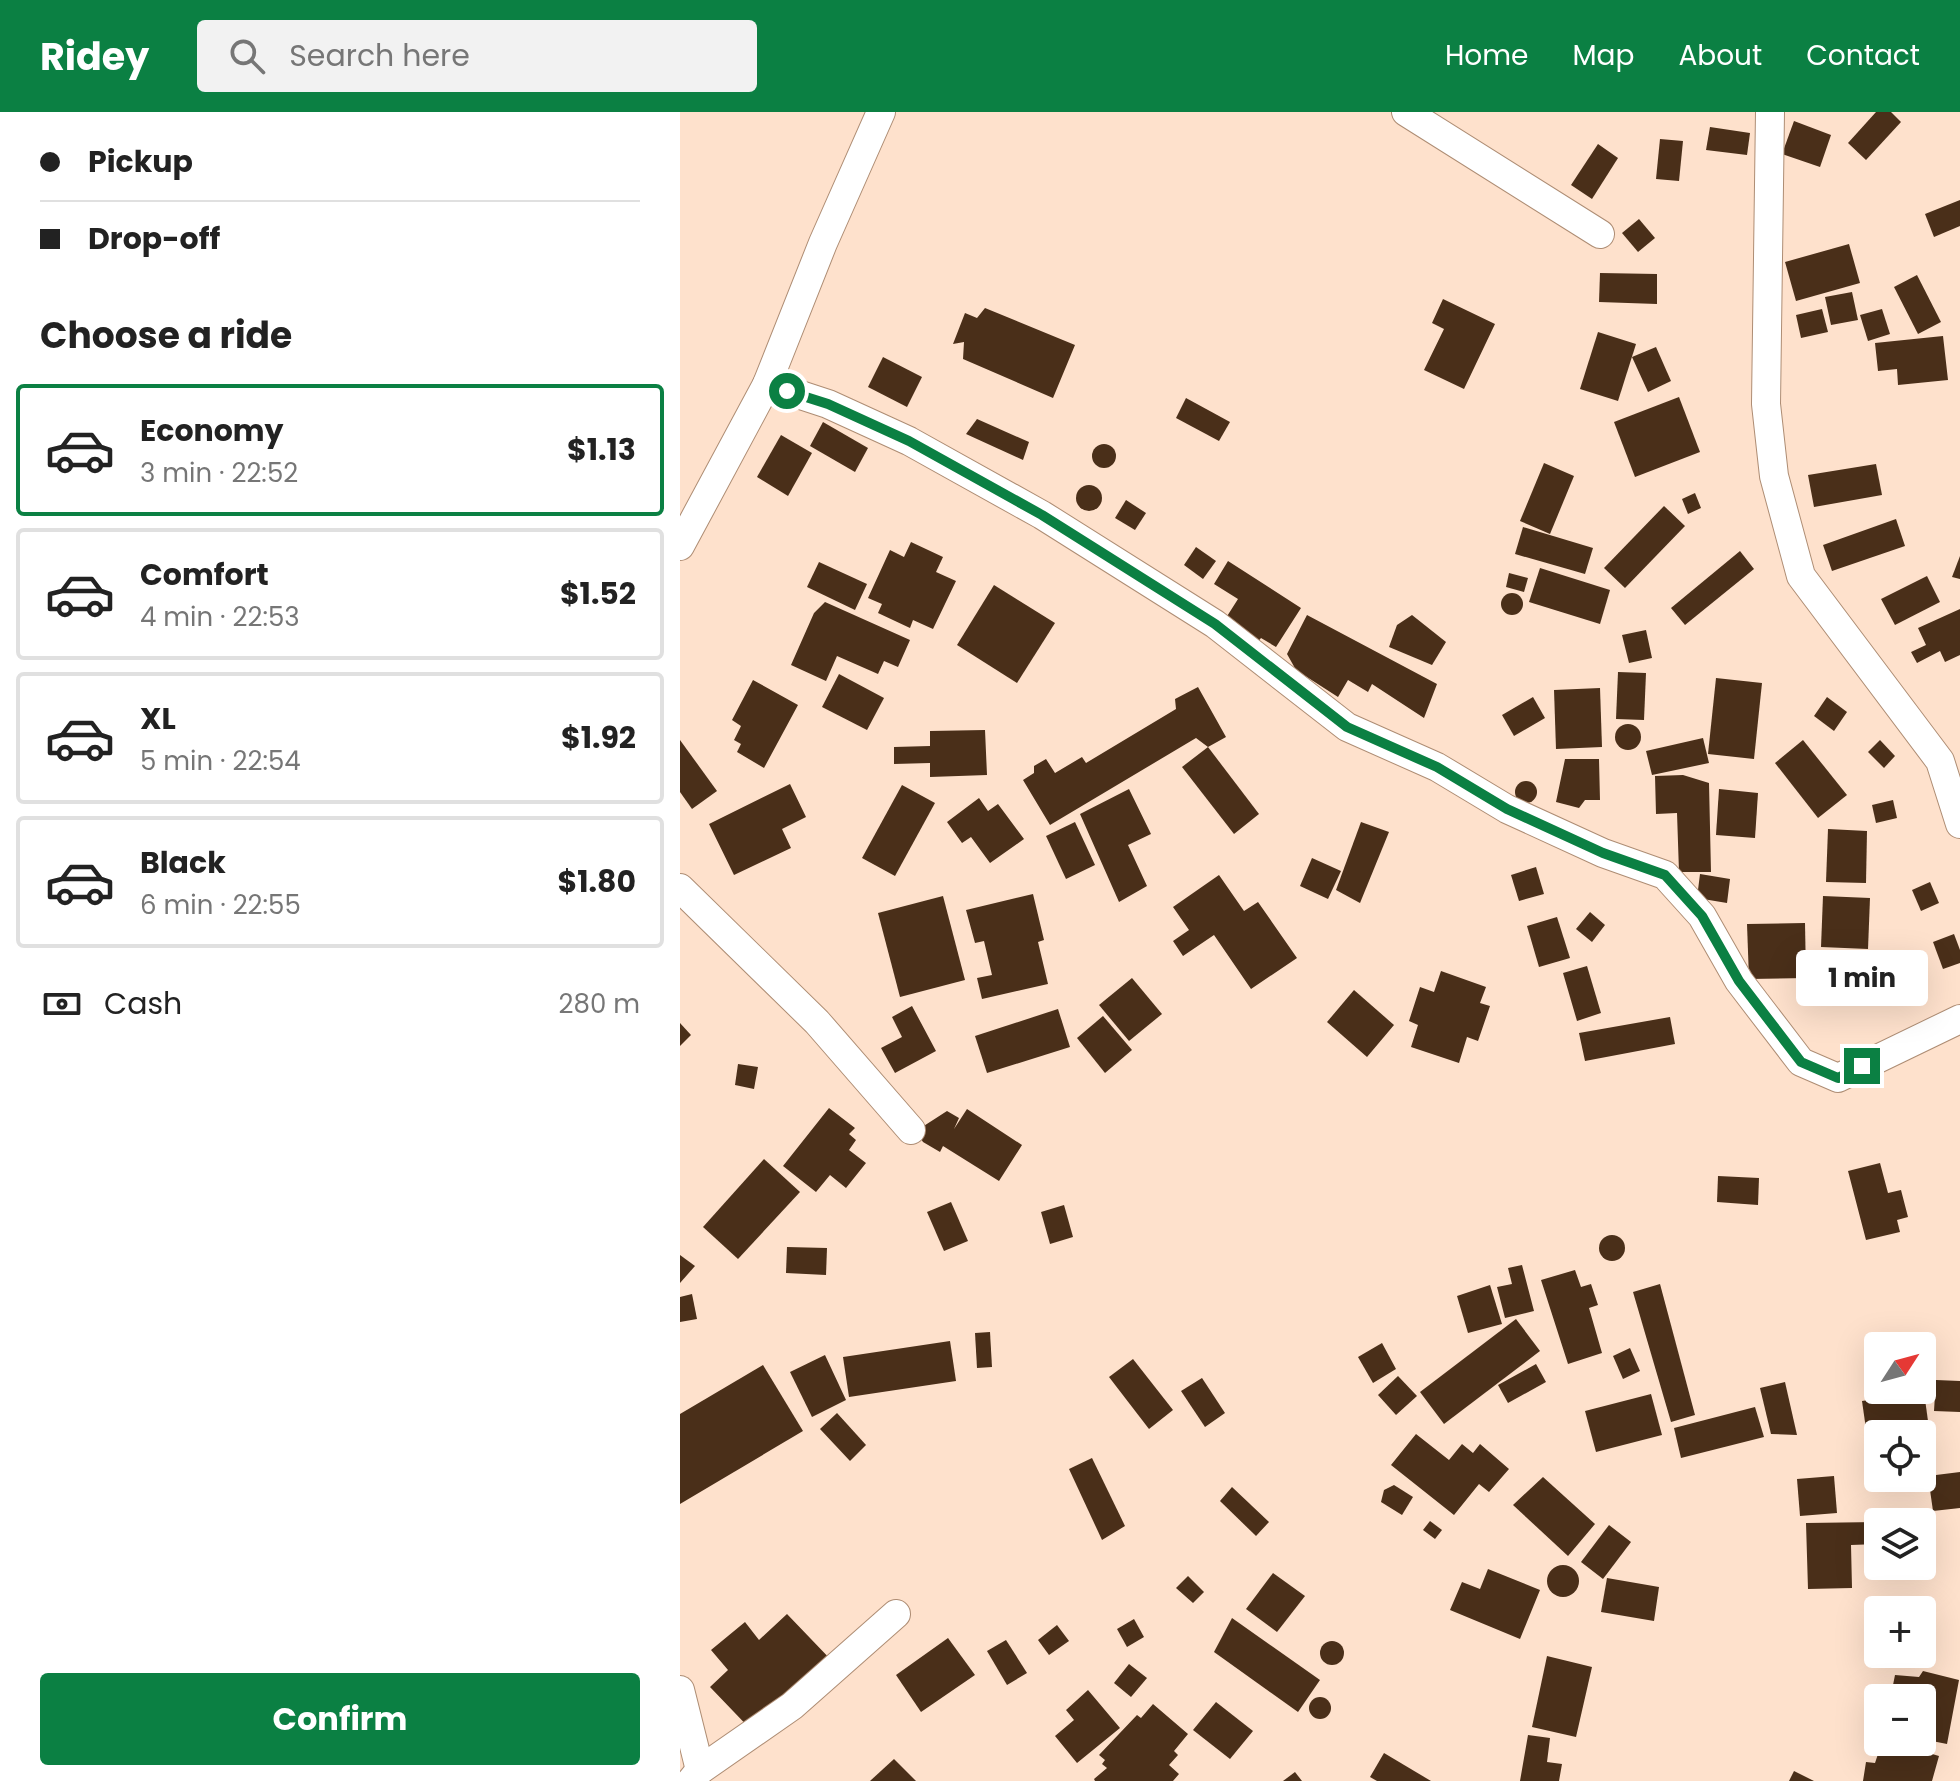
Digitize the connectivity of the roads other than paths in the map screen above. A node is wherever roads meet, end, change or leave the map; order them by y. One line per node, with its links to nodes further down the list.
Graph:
1 (881, 112): 5 (street)
2 (1406, 112): 4 (street)
3 (1770, 112): 7 (street)
4 (1600, 234)
5 (767, 384): 6 (street); 9 (street)
6 (680, 546)
7 (1960, 824)
8 (680, 888): 10 (street)
9 (1960, 1019)
10 (911, 1130)
11 (896, 1614): 13 (street)
12 (680, 1690): 13 (street)
13 (696, 1776)

